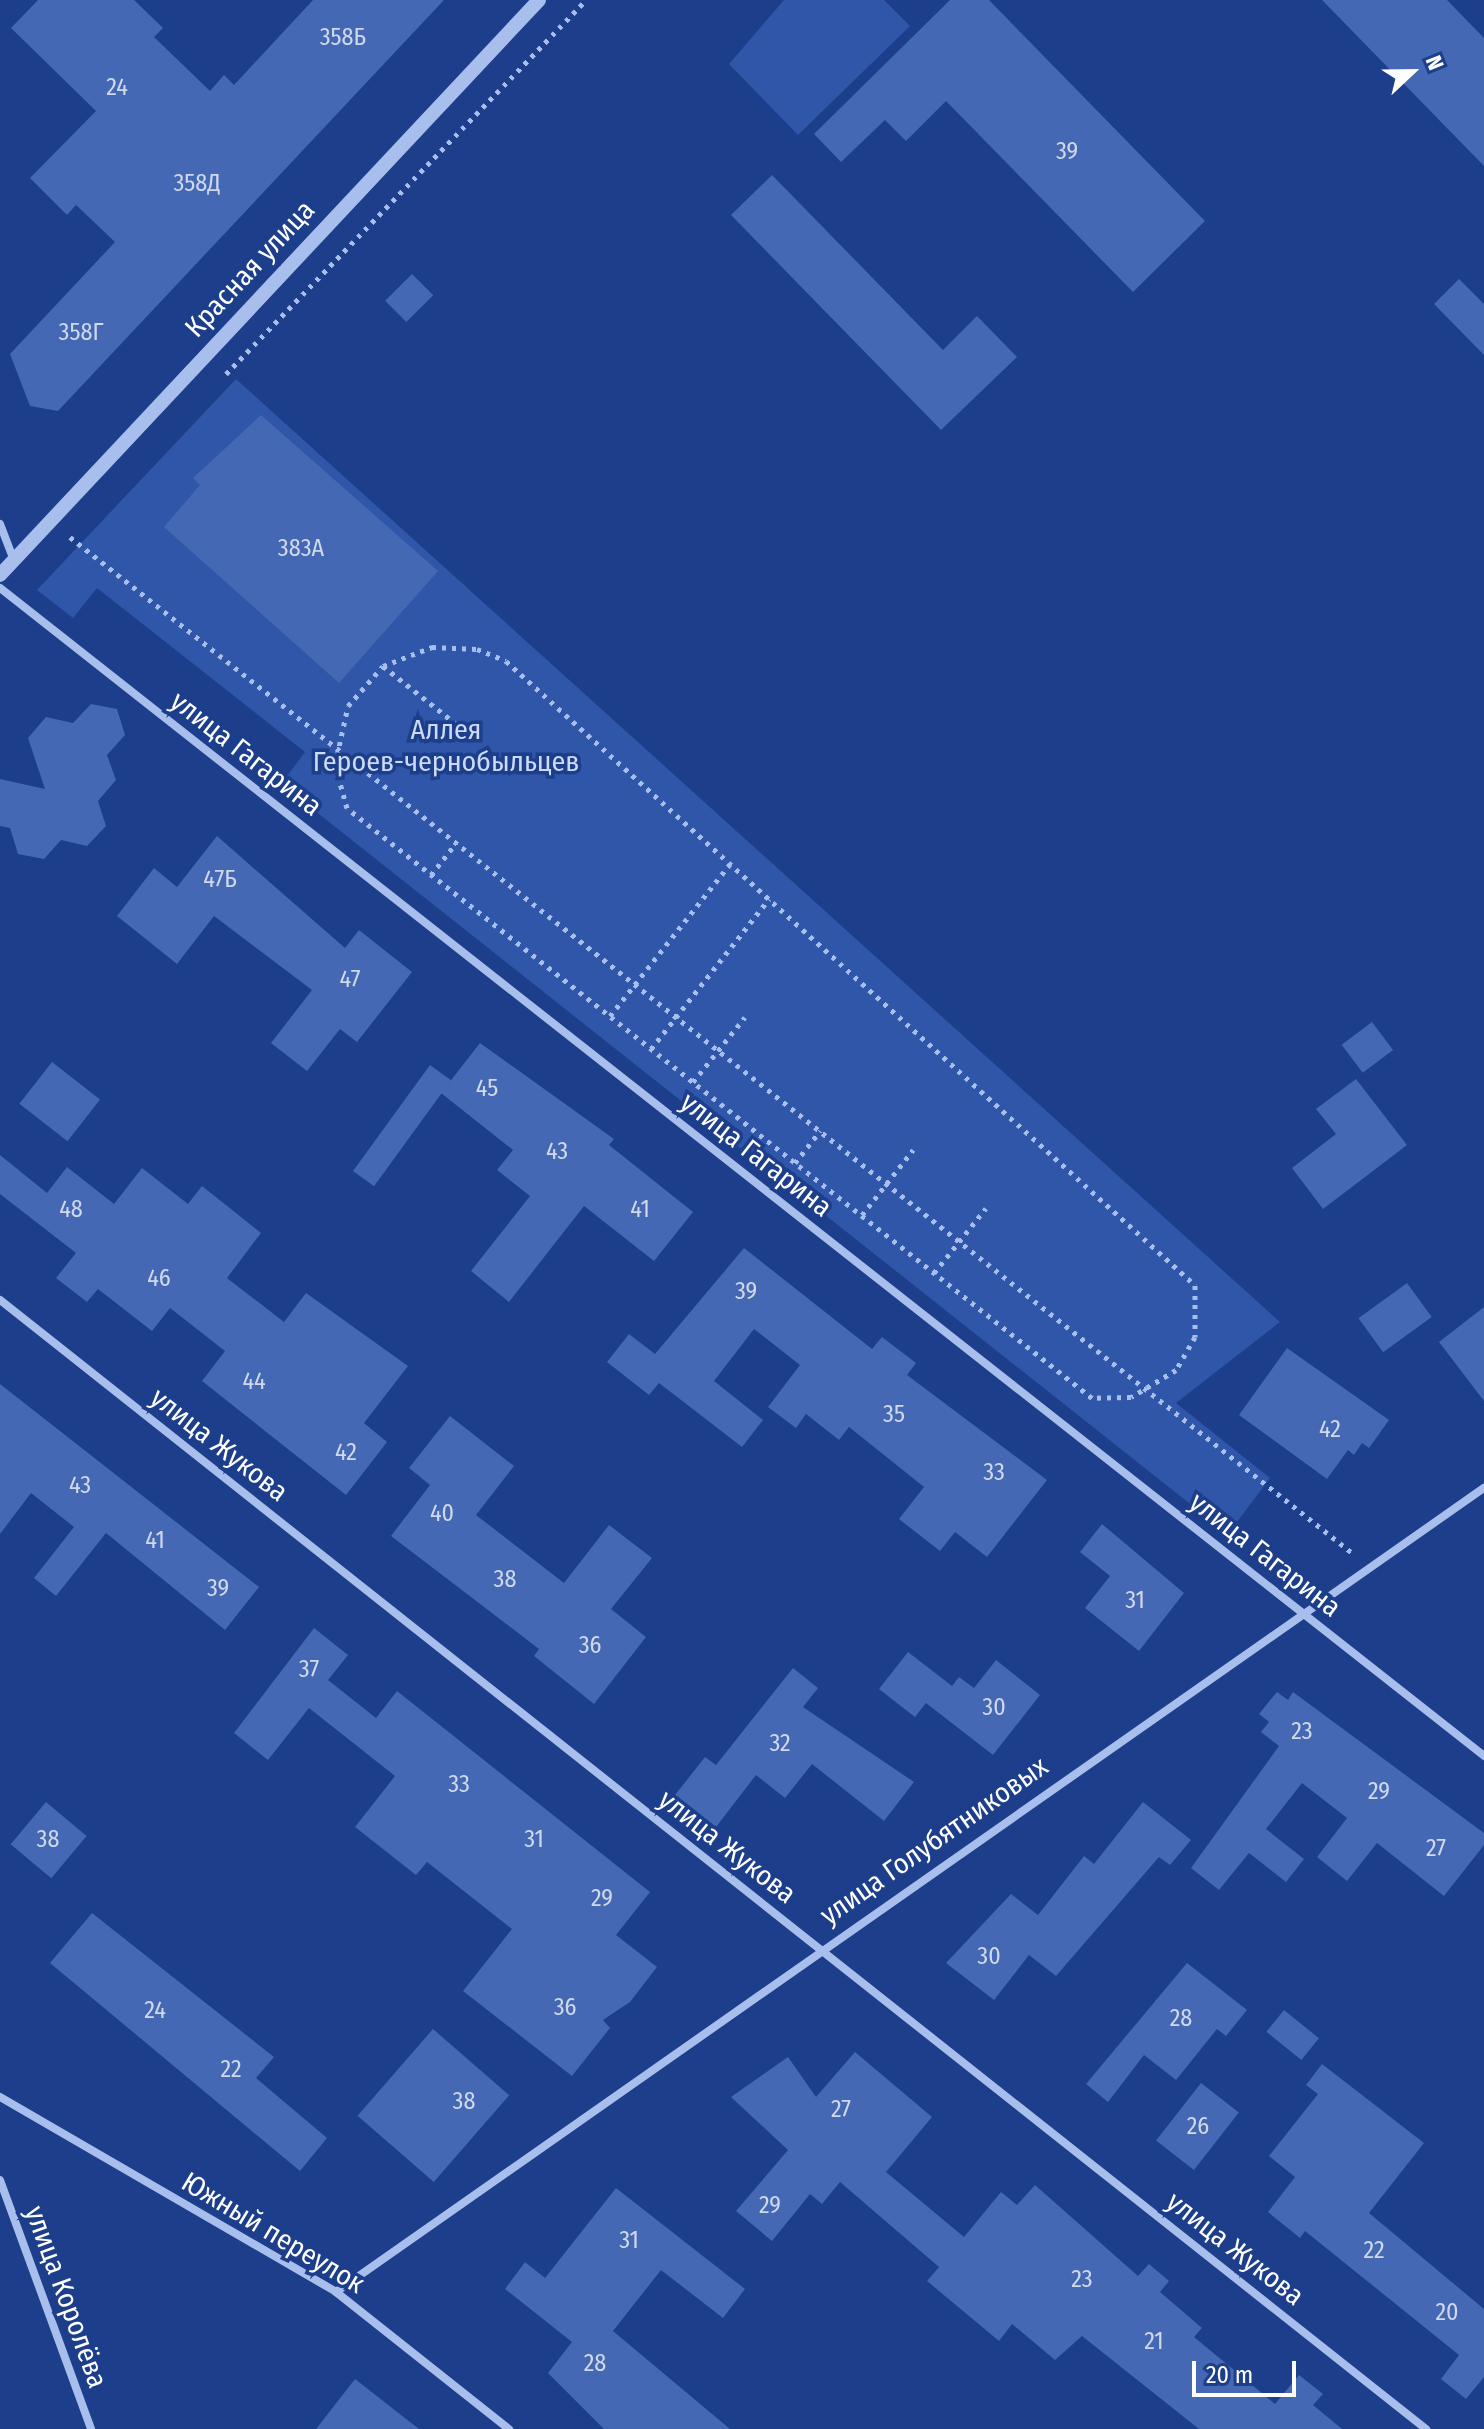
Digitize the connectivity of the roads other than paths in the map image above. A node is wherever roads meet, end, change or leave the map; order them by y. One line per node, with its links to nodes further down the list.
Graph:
1 (539, 0): 3 (street, Красная улица)
2 (0, 524): 3 (street)
3 (14, 560): 4 (street, Красная улица)
4 (0, 575)
5 (0, 588): 8 (street, улица Гагарина)
6 (0, 1300): 10 (street, улица Жукова)
7 (1484, 1488): 8 (street, улица Голубятниковых)
8 (1300, 1611): 9 (street, улица Гагарина); 10 (street, улица Голубятниковых)
9 (1484, 1756)
10 (820, 1949): 13 (street, улица Голубятниковых); 16 (street, улица Жукова)
11 (0, 2097): 13 (street, Южный переулок)
12 (0, 2180): 14 (street, улица Королёва)
13 (336, 2292): 15 (street, Южный переулок)
14 (91, 2429)
15 (509, 2429)
16 (1426, 2429)

